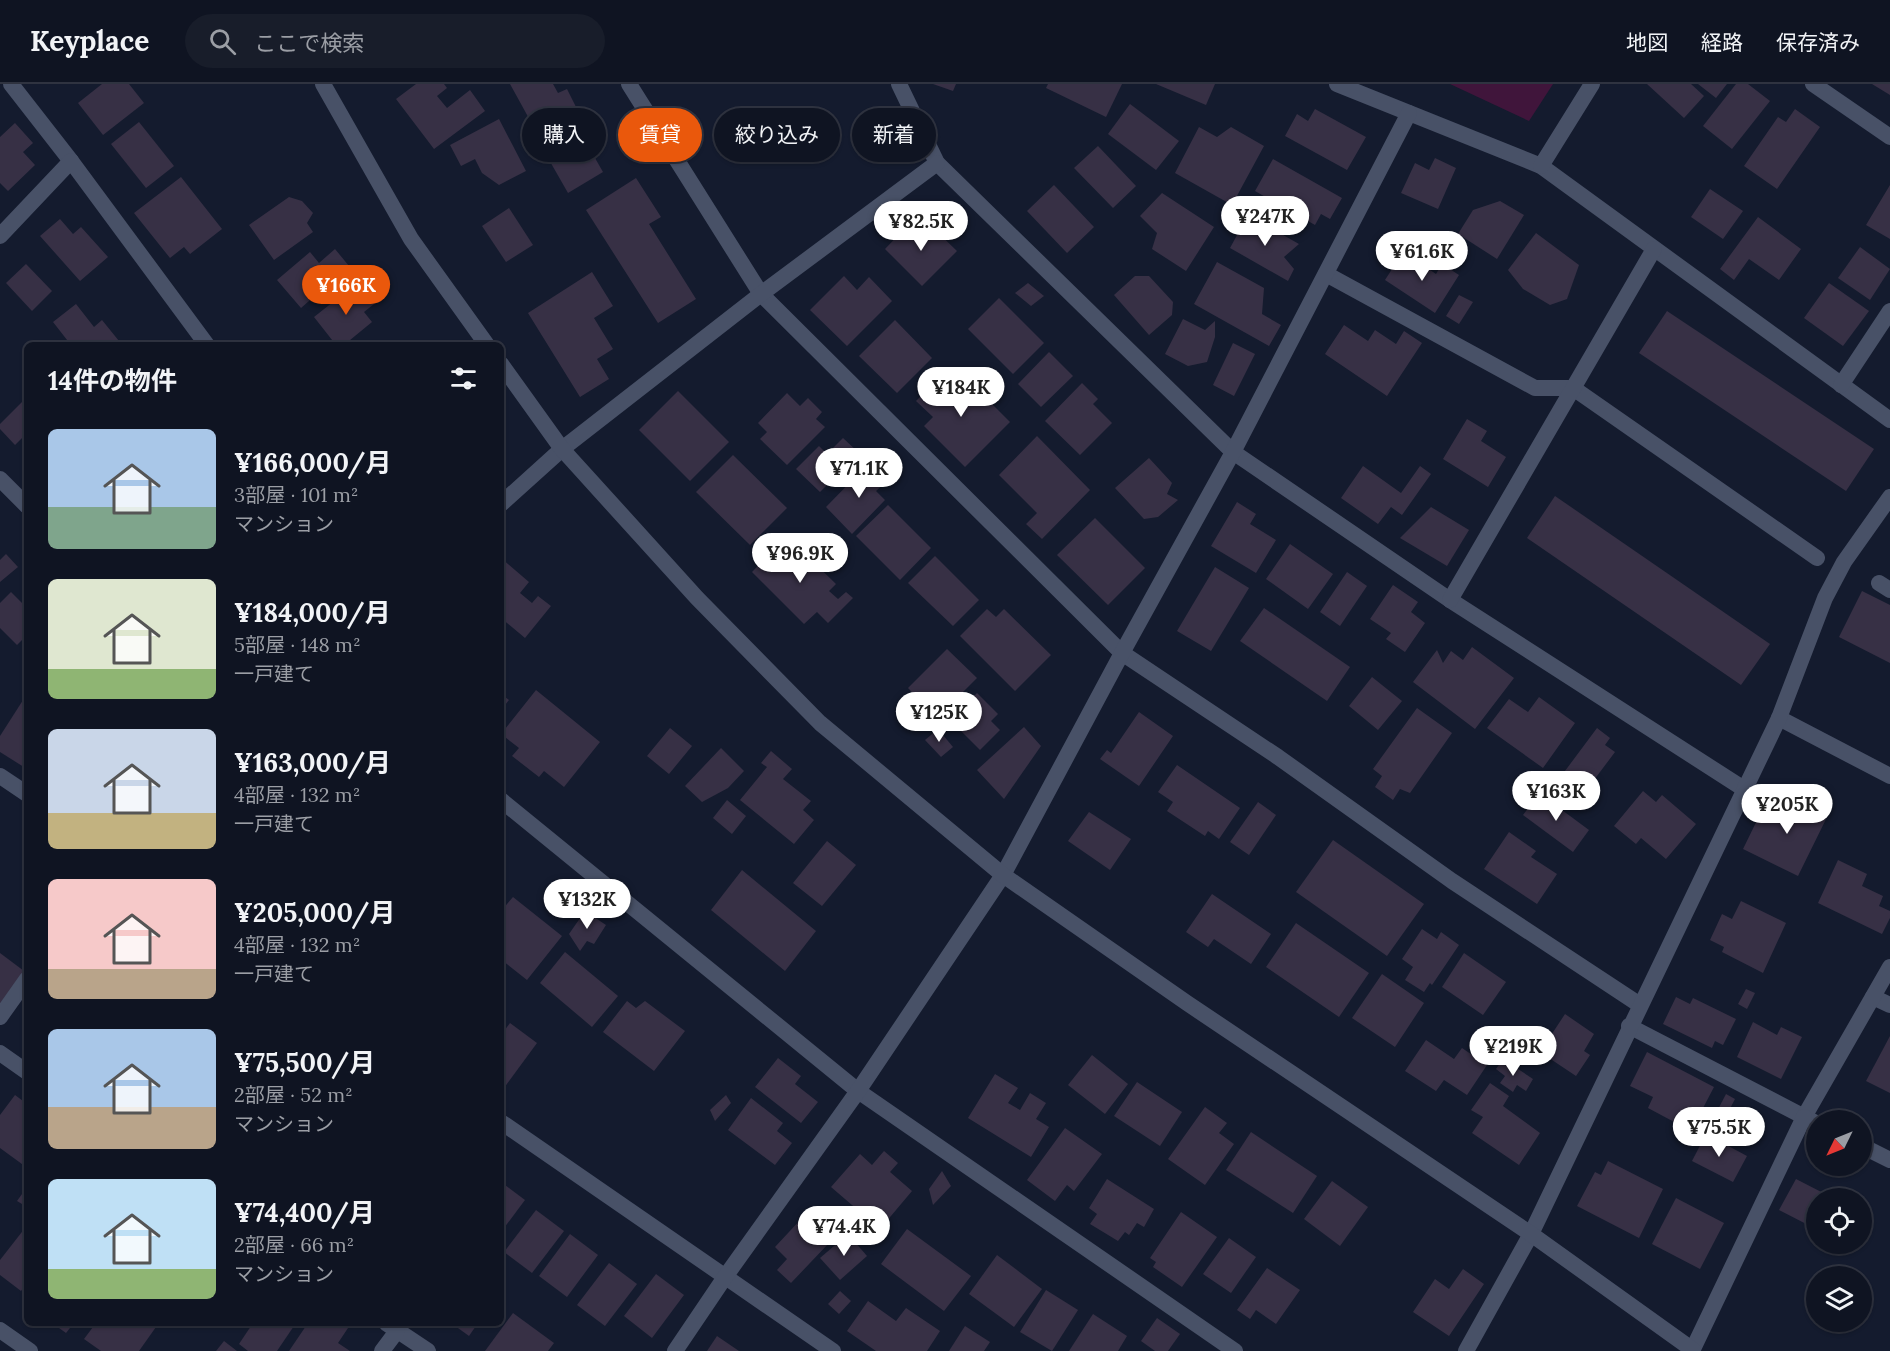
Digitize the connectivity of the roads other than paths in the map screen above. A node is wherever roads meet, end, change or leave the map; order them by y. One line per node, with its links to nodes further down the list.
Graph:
1 (11, 84): 10 (street)
2 (323, 84): 19 (street)
3 (629, 84): 16 (street)
4 (899, 84): 11 (street)
5 (1337, 84): 8 (street)
6 (1592, 84): 12 (street)
7 (1813, 84): 9 (street)
8 (1409, 113): 12 (street); 15 (street)
9 (1890, 137)
10 (71, 160): 13 (street); 18 (street)
11 (938, 163): 16 (street); 25 (street)
12 (1541, 166): 14 (street)
13 (0, 236)
14 (1654, 249): 21 (street); 22 (street)
15 (1326, 274): 22 (street); 25 (street)
16 (761, 294): 24 (street); 32 (street)
17 (1890, 311): 21 (street)
18 (205, 342)
19 (485, 342)
20 (504, 368): 24 (street)
21 (1841, 385): 23 (street)
22 (1574, 388): 30 (street); 31 (street)
23 (1890, 420)
24 (562, 449): 28 (street); 39 (street)
25 (1233, 452): 31 (street); 32 (street)
26 (0, 479): 29 (street)
27 (1890, 497): 33 (street)
28 (504, 501)
29 (24, 503)
30 (1816, 558)
31 (1450, 600): 36 (street)
32 (1122, 653): 39 (street); 43 (street)
33 (1779, 718): 35 (street); 36 (street)
34 (0, 776): 37 (street)
35 (1890, 776)
36 (1744, 789): 43 (street)
37 (24, 792)
38 (504, 802): 49 (street)
39 (1003, 875): 49 (street); 56 (street)
40 (1890, 968): 42 (street)
41 (24, 984): 45 (street)
42 (1873, 997): 44 (street); 50 (street)
43 (1640, 1005): 46 (street)
44 (1890, 1005)
45 (0, 1017)
46 (1629, 1026): 51 (street); 56 (street)
47 (0, 1053): 48 (street)
48 (24, 1070)
49 (858, 1091): 57 (street); 66 (street)
50 (1815, 1110)
51 (1806, 1118)
52 (504, 1124): 57 (street)
53 (1806, 1128): 60 (street)
54 (1872, 1151): 55 (street)
55 (1890, 1160)
56 (1531, 1234): 60 (street); 67 (street)
57 (725, 1277): 64 (street); 65 (street)
58 (391, 1327): 62 (street); 63 (street)
59 (0, 1330): 61 (street)
60 (1693, 1350)
61 (30, 1351)
62 (382, 1351)
63 (428, 1351)
64 (675, 1351)
65 (833, 1351)
66 (1235, 1351)
67 (1466, 1351)

